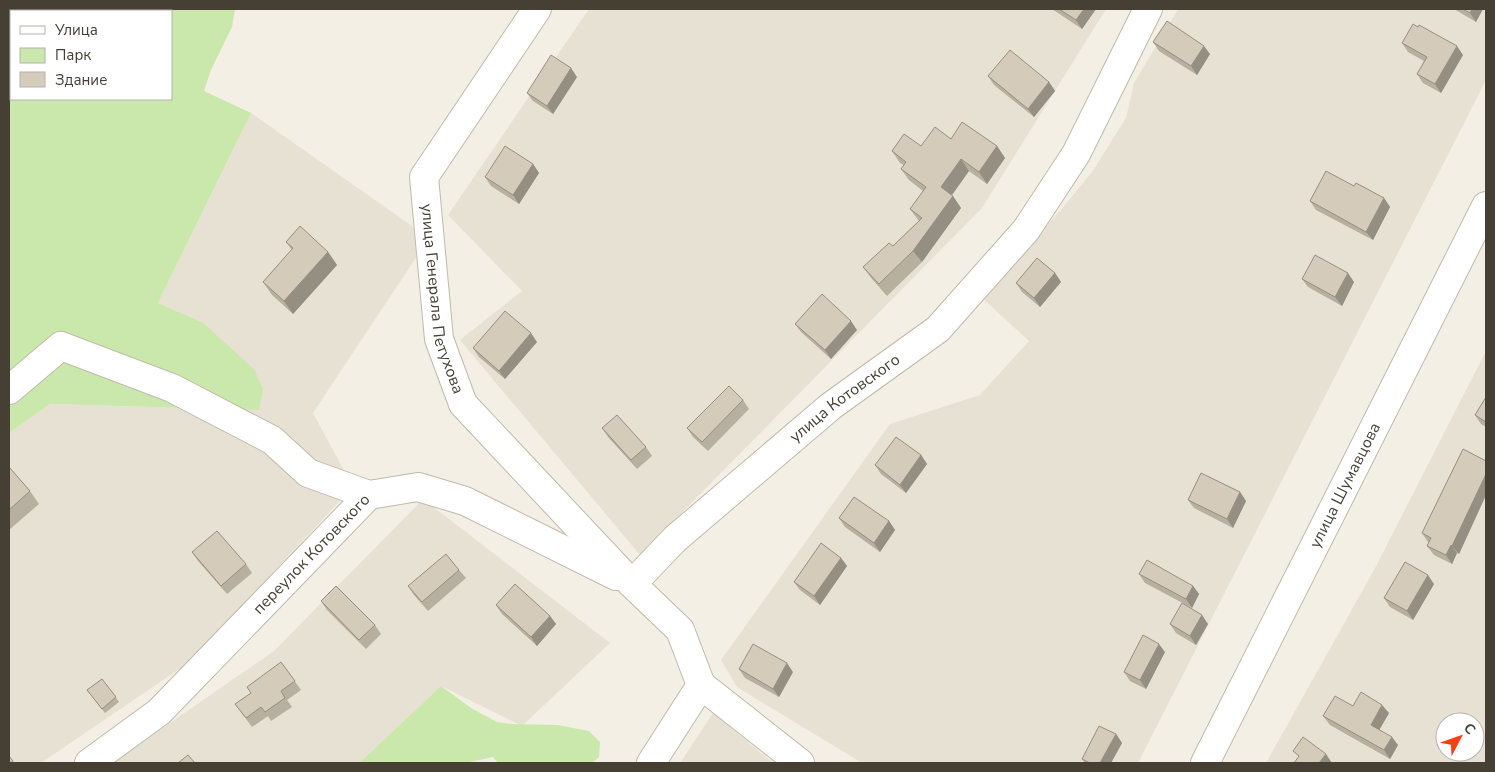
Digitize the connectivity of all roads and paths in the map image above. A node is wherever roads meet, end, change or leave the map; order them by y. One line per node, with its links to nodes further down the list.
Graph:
1 (537, 9): 6 (street, улица Генерала Петухова)
2 (1148, 9): 6 (street, улица Котовского)
3 (1486, 206): 11 (street, улица Шумавцова)
4 (9, 390): 5 (street)
5 (369, 495): 6 (street, переулок Котовского); 8 (street, переулок Котовского)
6 (632, 584): 7 (street)
7 (701, 685): 9 (street); 10 (street)
8 (89, 763)
9 (651, 763)
10 (800, 763)
11 (1205, 763)

